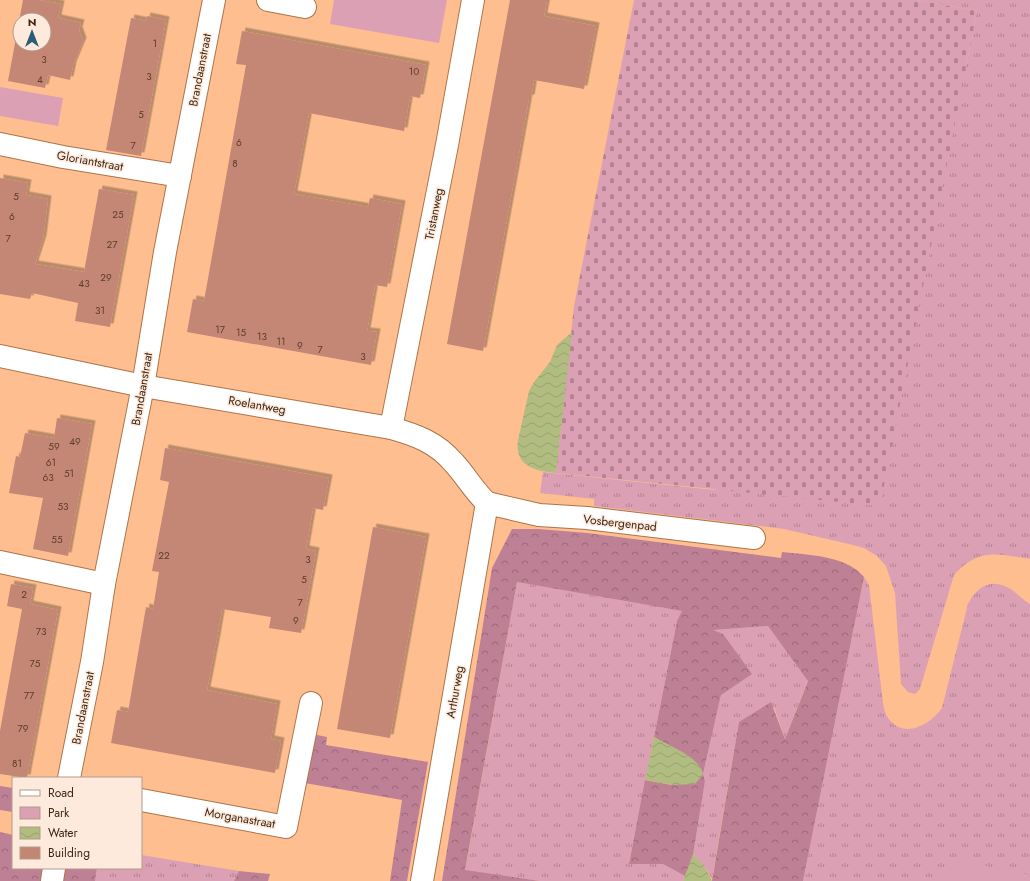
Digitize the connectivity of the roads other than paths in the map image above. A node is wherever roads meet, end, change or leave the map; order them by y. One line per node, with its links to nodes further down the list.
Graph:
1 (214, 0): 6 (street, Brandaanstraat)
2 (268, 0): 4 (street)
3 (473, 0): 9 (street, Tristanweg)
4 (305, 6)
5 (0, 144): 6 (street, Gloriantstraat)
6 (180, 176): 8 (street, Brandaanstraat)
7 (0, 356): 8 (street, Roelantweg)
8 (143, 386): 9 (street, Roelantweg); 13 (street, Brandaanstraat)
9 (391, 428): 10 (street, Roelantweg)
10 (488, 503): 11 (street, Vosbergenpad); 19 (street, Arthurweg)
11 (754, 538)
12 (0, 562): 13 (street)
13 (104, 584): 15 (street, Brandaanstraat)
14 (311, 703): 16 (street, Morganastraat)
15 (69, 777)
16 (142, 800)
17 (54, 869): 18 (street)
18 (52, 881)
19 (422, 881)

